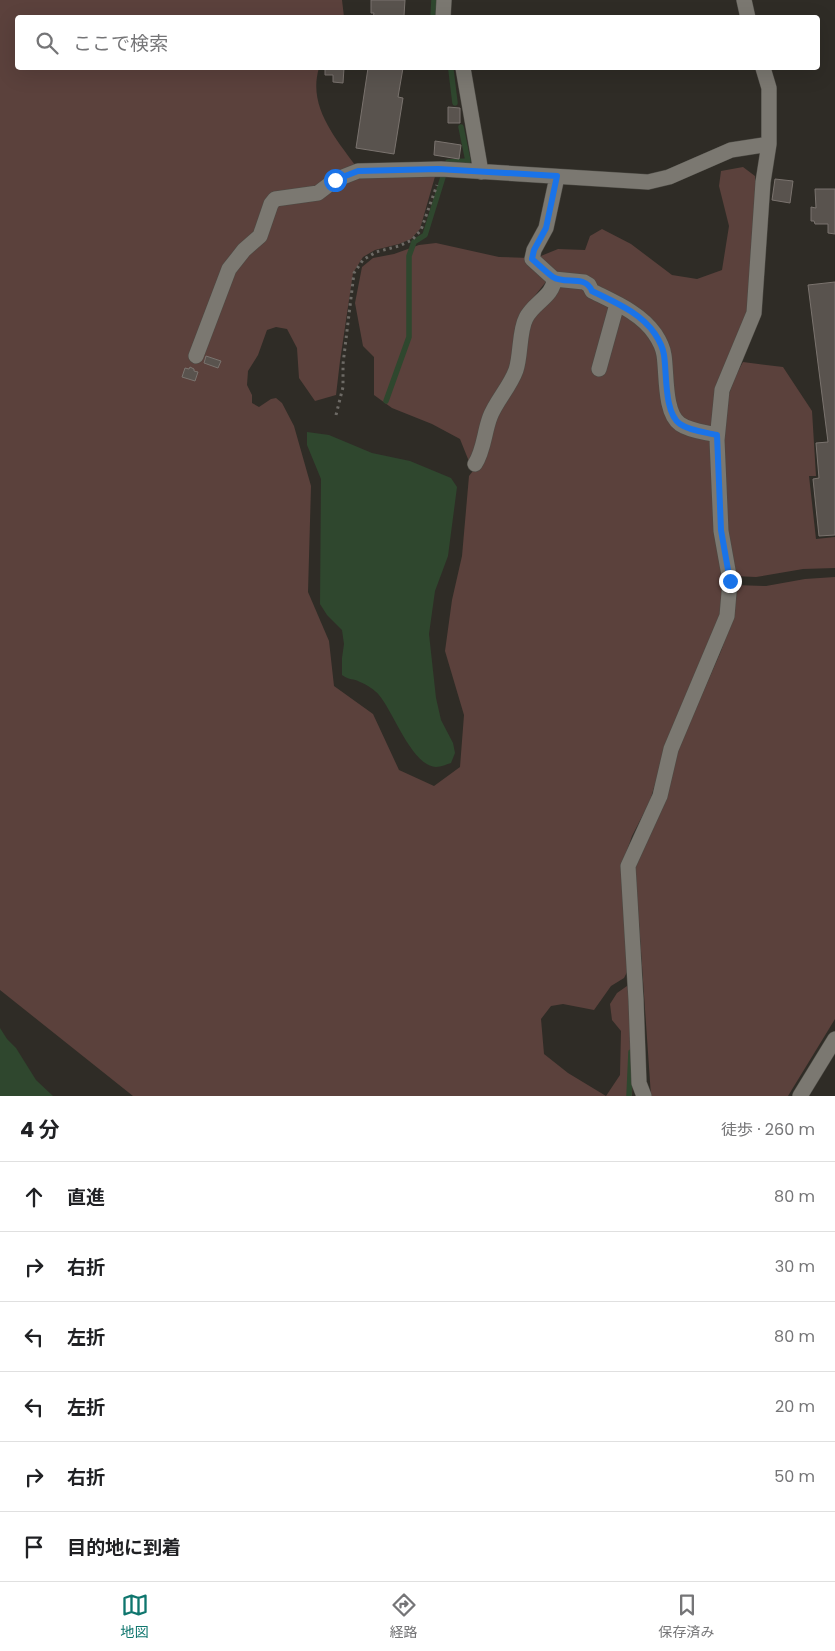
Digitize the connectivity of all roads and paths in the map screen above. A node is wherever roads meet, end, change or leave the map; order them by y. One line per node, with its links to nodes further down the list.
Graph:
1 (444, 0): 3 (street)
2 (744, 0): 4 (street)
3 (443, 15)
4 (747, 15)
5 (464, 70): 9 (street)
6 (764, 70): 7 (street)
7 (768, 144): 10 (street); 16 (street)
8 (441, 169): 9 (street); 13 (street); 15 (path)
9 (481, 172): 10 (street)
10 (557, 176): 11 (street)
11 (554, 279): 12 (street); 17 (street)
12 (617, 304): 14 (street); 16 (street)
13 (196, 356)
14 (599, 369)
15 (336, 416)
16 (717, 435): 19 (street)
17 (475, 464)
18 (835, 1039): 20 (street)
19 (644, 1096)
20 (800, 1096)

